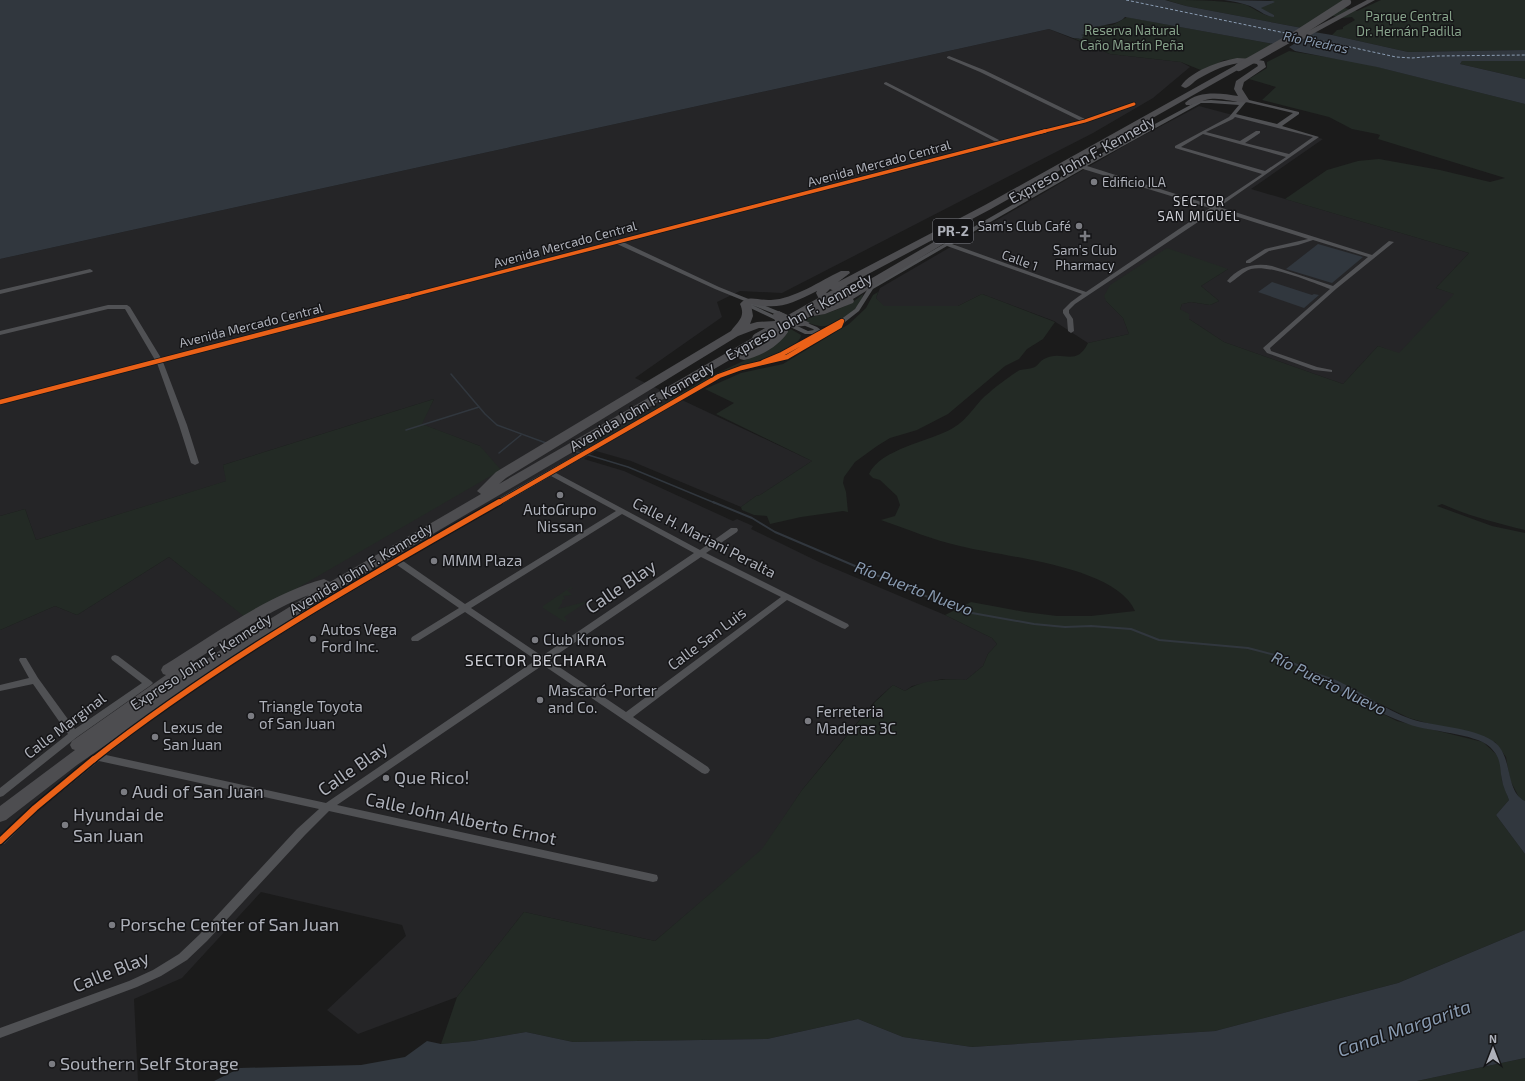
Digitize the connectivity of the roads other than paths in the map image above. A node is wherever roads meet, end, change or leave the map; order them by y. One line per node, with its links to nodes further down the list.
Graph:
1 (1372, 0): 4 (highway, Expreso John F. Kennedy / PR-2)
2 (1375, 0): 4 (highway)
3 (1349, 1): 6 (highway, Expreso John F. Kennedy / PR-2, bridge)
4 (1362, 6): 6 (highway, Expreso John F. Kennedy / PR-2)
5 (949, 58): 18 (street)
6 (1242, 67): 7 (highway, Expreso John F. Kennedy / PR-2); 10 (highway, Expreso John F. Kennedy / PR-2)
7 (1222, 81): 11 (highway); 17 (highway, Expreso John F. Kennedy / PR-2)
8 (886, 83): 21 (street)
9 (1184, 86): 10 (highway); 11 (highway); 13 (highway)
10 (1205, 86): 13 (highway, Expreso John F. Kennedy / PR-2)
11 (1241, 99): 14 (street, Avenida John F. Kennedy); 15 (street, Avenida John F. Kennedy); 16 (street); 17 (highway); 19 (street)
12 (1134, 104): 18 (street, Avenida Mercado Central)
13 (1172, 104): 29 (highway, Expreso John F. Kennedy / PR-2)
14 (1224, 105): 15 (street, Avenida John F. Kennedy); 16 (street)
15 (1189, 108): 27 (street, Avenida John F. Kennedy)
16 (1235, 114): 19 (street); 22 (street)
17 (1160, 116): 31 (highway, Expreso John F. Kennedy / PR-2)
18 (1085, 121): 23 (street, Avenida Mercado Central)
19 (1278, 126): 26 (street)
20 (1258, 132): 24 (street)
21 (983, 133): 23 (street); 25 (street)
22 (1203, 133): 24 (street); 28 (street)
23 (1001, 143): 25 (street, Avenida Mercado Central)
24 (1241, 143): 26 (street)
25 (972, 150): 33 (street, Avenida Mercado Central)
26 (1290, 156): 28 (street)
27 (1083, 167): 30 (street); 35 (street, Avenida John F. Kennedy)
28 (1265, 174): 30 (street)
29 (988, 207): 38 (highway); 42 (highway, Expreso John F. Kennedy / PR-2)
30 (1214, 207): 32 (street); 46 (street)
31 (969, 223): 42 (highway, Expreso John F. Kennedy / PR-2); 43 (highway)
32 (1314, 238): 36 (street); 37 (street)
33 (618, 242): 47 (street); 58 (street, Avenida Mercado Central)
34 (1391, 242): 36 (street)
35 (946, 244): 46 (street, Calle 1); 49 (street, Avenida John F. Kennedy)
36 (1373, 257): 41 (street)
37 (1248, 262)
38 (854, 270): 43 (highway); 45 (highway)
39 (90, 271): 44 (street)
40 (1230, 280): 41 (street)
41 (1334, 288): 60 (street)
42 (840, 289): 55 (highway, Expreso John F. Kennedy / PR-2, bridge)
43 (860, 291): 48 (highway)
44 (0, 292)
45 (803, 294): 47 (highway); 48 (highway)
46 (1086, 294): 51 (street)
47 (748, 303): 48 (street); 53 (highway)
48 (788, 320): 50 (street); 50 (street); 53 (highway); 55 (highway); 56 (street)
49 (836, 326): 50 (street, Avenida John F. Kennedy); 54 (street, Avenida John F. Kennedy)
50 (818, 330): 54 (street); 56 (street, Avenida John F. Kennedy)
51 (1071, 331)
52 (0, 333): 58 (street)
53 (734, 334): 57 (highway)
54 (817, 340): 59 (street, Avenida John F. Kennedy)
55 (756, 342): 57 (highway); 62 (highway, Expreso John F. Kennedy / PR-2); 63 (highway, Expreso John F. Kennedy)
56 (803, 342): 59 (street, Avenida John F. Kennedy)
57 (711, 348): 62 (highway)
58 (159, 360): 61 (street, Avenida Mercado Central); 65 (street)
59 (763, 362): 63 (street, Avenida John F. Kennedy)
60 (1330, 371)
61 (0, 402)
62 (570, 441): 63 (highway, Expreso John F. Kennedy / PR-2); 64 (highway, Expreso John F. Kennedy / PR-2); 64 (highway)
63 (593, 442): 66 (street, Avenida John F. Kennedy)
64 (551, 452): 71 (highway, Expreso John F. Kennedy / PR-2); 86 (highway, Expreso John F. Kennedy / PR-2)
65 (195, 463)
66 (551, 473): 67 (street, Calle H. Mariani Peralta); 70 (street, Avenida John F. Kennedy)
67 (621, 511): 69 (street, Calle H. Mariani Peralta); 73 (street)
68 (734, 530): 69 (street, Calle Blay)
69 (700, 553): 72 (street, Calle H. Mariani Peralta); 78 (street, Calle Blay)
70 (397, 561): 73 (street); 84 (street, Avenida John F. Kennedy)
71 (324, 584): 80 (highway); 88 (highway, Expreso John F. Kennedy / PR-2)
72 (786, 597): 74 (street, Calle H. Mariani Peralta); 82 (street, Calle San Luis)
73 (465, 608): 75 (street); 78 (street)
74 (845, 626)
75 (415, 639)
76 (115, 658): 80 (street)
77 (23, 660): 79 (street)
78 (542, 660): 82 (street); 89 (street, Calle Blay)
79 (35, 680): 81 (street); 83 (street)
80 (148, 683): 83 (street, Calle Marginal)
81 (0, 688)
82 (626, 717): 85 (street)
83 (74, 735): 87 (street, Calle Marginal)
84 (98, 757): 89 (street, Calle John Alberto Ernot); 92 (street, Avenida John F. Kennedy)
85 (705, 770)
86 (44, 781): 90 (highway, Expreso John F. Kennedy / PR-2); 91 (highway)
87 (0, 793)
88 (0, 806)
89 (327, 807): 93 (street, Calle John Alberto Ernot); 94 (street, Calle Blay)
90 (0, 815)
91 (0, 826)
92 (0, 841)
93 (653, 878)
94 (0, 1033)

